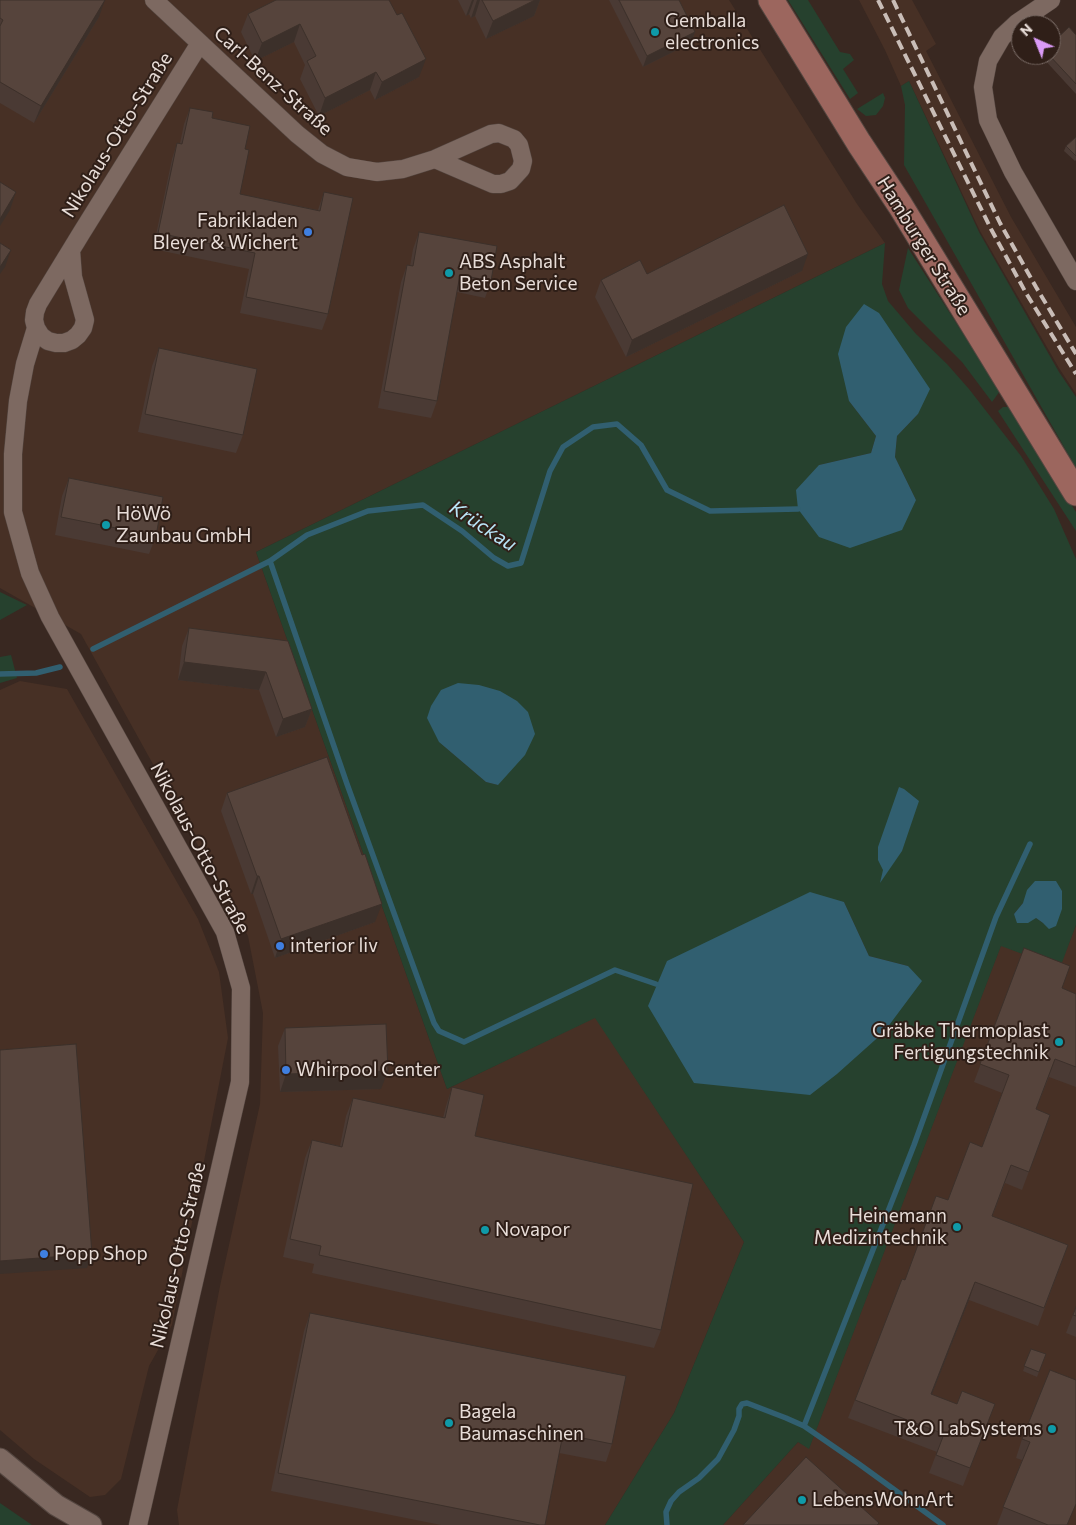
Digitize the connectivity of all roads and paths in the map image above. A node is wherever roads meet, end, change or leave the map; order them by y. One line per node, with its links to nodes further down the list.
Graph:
1 (154, 0): 4 (street, Carl-Benz-Straße)
2 (771, 0): 9 (main road, Hamburger Straße)
3 (1051, 0): 7 (street)
4 (200, 43): 5 (street, Carl-Benz-Straße); 6 (street, Nikolaus-Otto-Straße)
5 (435, 159)
6 (71, 250): 8 (street, Nikolaus-Otto-Straße); 8 (street)
7 (1076, 281)
8 (36, 328): 12 (street, Nikolaus-Otto-Straße)
9 (1076, 493)
10 (0, 1459): 11 (street)
11 (91, 1525)
12 (138, 1525)

